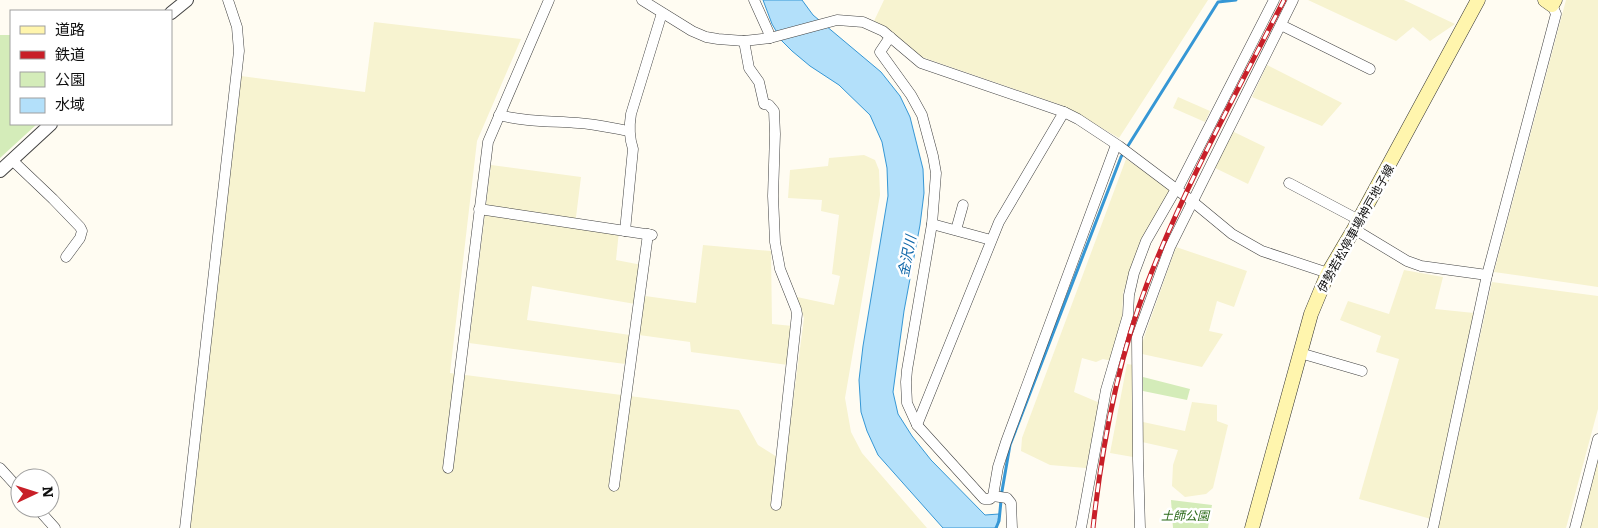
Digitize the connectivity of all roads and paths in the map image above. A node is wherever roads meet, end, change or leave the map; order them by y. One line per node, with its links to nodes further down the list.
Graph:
1 (187, 0): 10 (street)
2 (228, 0): 49 (street)
3 (549, 0): 18 (street)
4 (754, 0): 14 (street)
5 (1274, 0): 25 (street)
6 (1293, 0): 12 (street)
7 (1478, 0): 30 (main road, 伊勢若松停車場神戸地子線)
8 (648, 2): 11 (street)
9 (1551, 2): 36 (street)
10 (172, 12)
11 (662, 13): 15 (street); 20 (street)
12 (1281, 24): 16 (street); 26 (street)
13 (890, 37): 14 (street); 17 (street); 29 (street)
14 (770, 38): 15 (street)
15 (744, 40): 46 (street)
16 (1370, 69)
17 (1064, 112): 21 (street); 33 (street)
18 (500, 115): 20 (street); 28 (street)
19 (50, 125): 22 (street)
20 (629, 131): 32 (street)
21 (1122, 148): 25 (street); 45 (street)
22 (12, 160): 23 (street); 34 (street)
23 (0, 171)
24 (1288, 183): 30 (street)
25 (1177, 190): 26 (street); 51 (street)
26 (1192, 201): 35 (street); 52 (street)
27 (963, 204): 31 (street)
28 (479, 209): 32 (street); 42 (street)
29 (932, 224): 31 (street); 39 (street)
30 (1357, 225): 35 (main road, 伊勢若松停車場神戸地子線); 36 (street)
31 (956, 230): 33 (street)
32 (625, 231): 44 (street)
33 (991, 240): 39 (street)
34 (66, 257)
35 (1328, 273): 37 (main road, 伊勢若松停車場神戸地子線)
36 (1487, 275): 54 (street)
37 (1300, 353): 38 (street); 53 (main road, 伊勢若松停車場神戸地子線)
38 (1362, 371)
39 (917, 425): 45 (street)
40 (1598, 439): 55 (street)
41 (0, 468): 43 (street)
42 (448, 468)
43 (10, 479)
44 (614, 486)
45 (998, 497): 50 (street)
46 (776, 505)
47 (46, 518): 48 (street)
48 (55, 528)
49 (185, 528)
50 (1012, 528)
51 (1081, 528)
52 (1140, 528)
53 (1252, 528)
54 (1432, 528)
55 (1575, 528)

